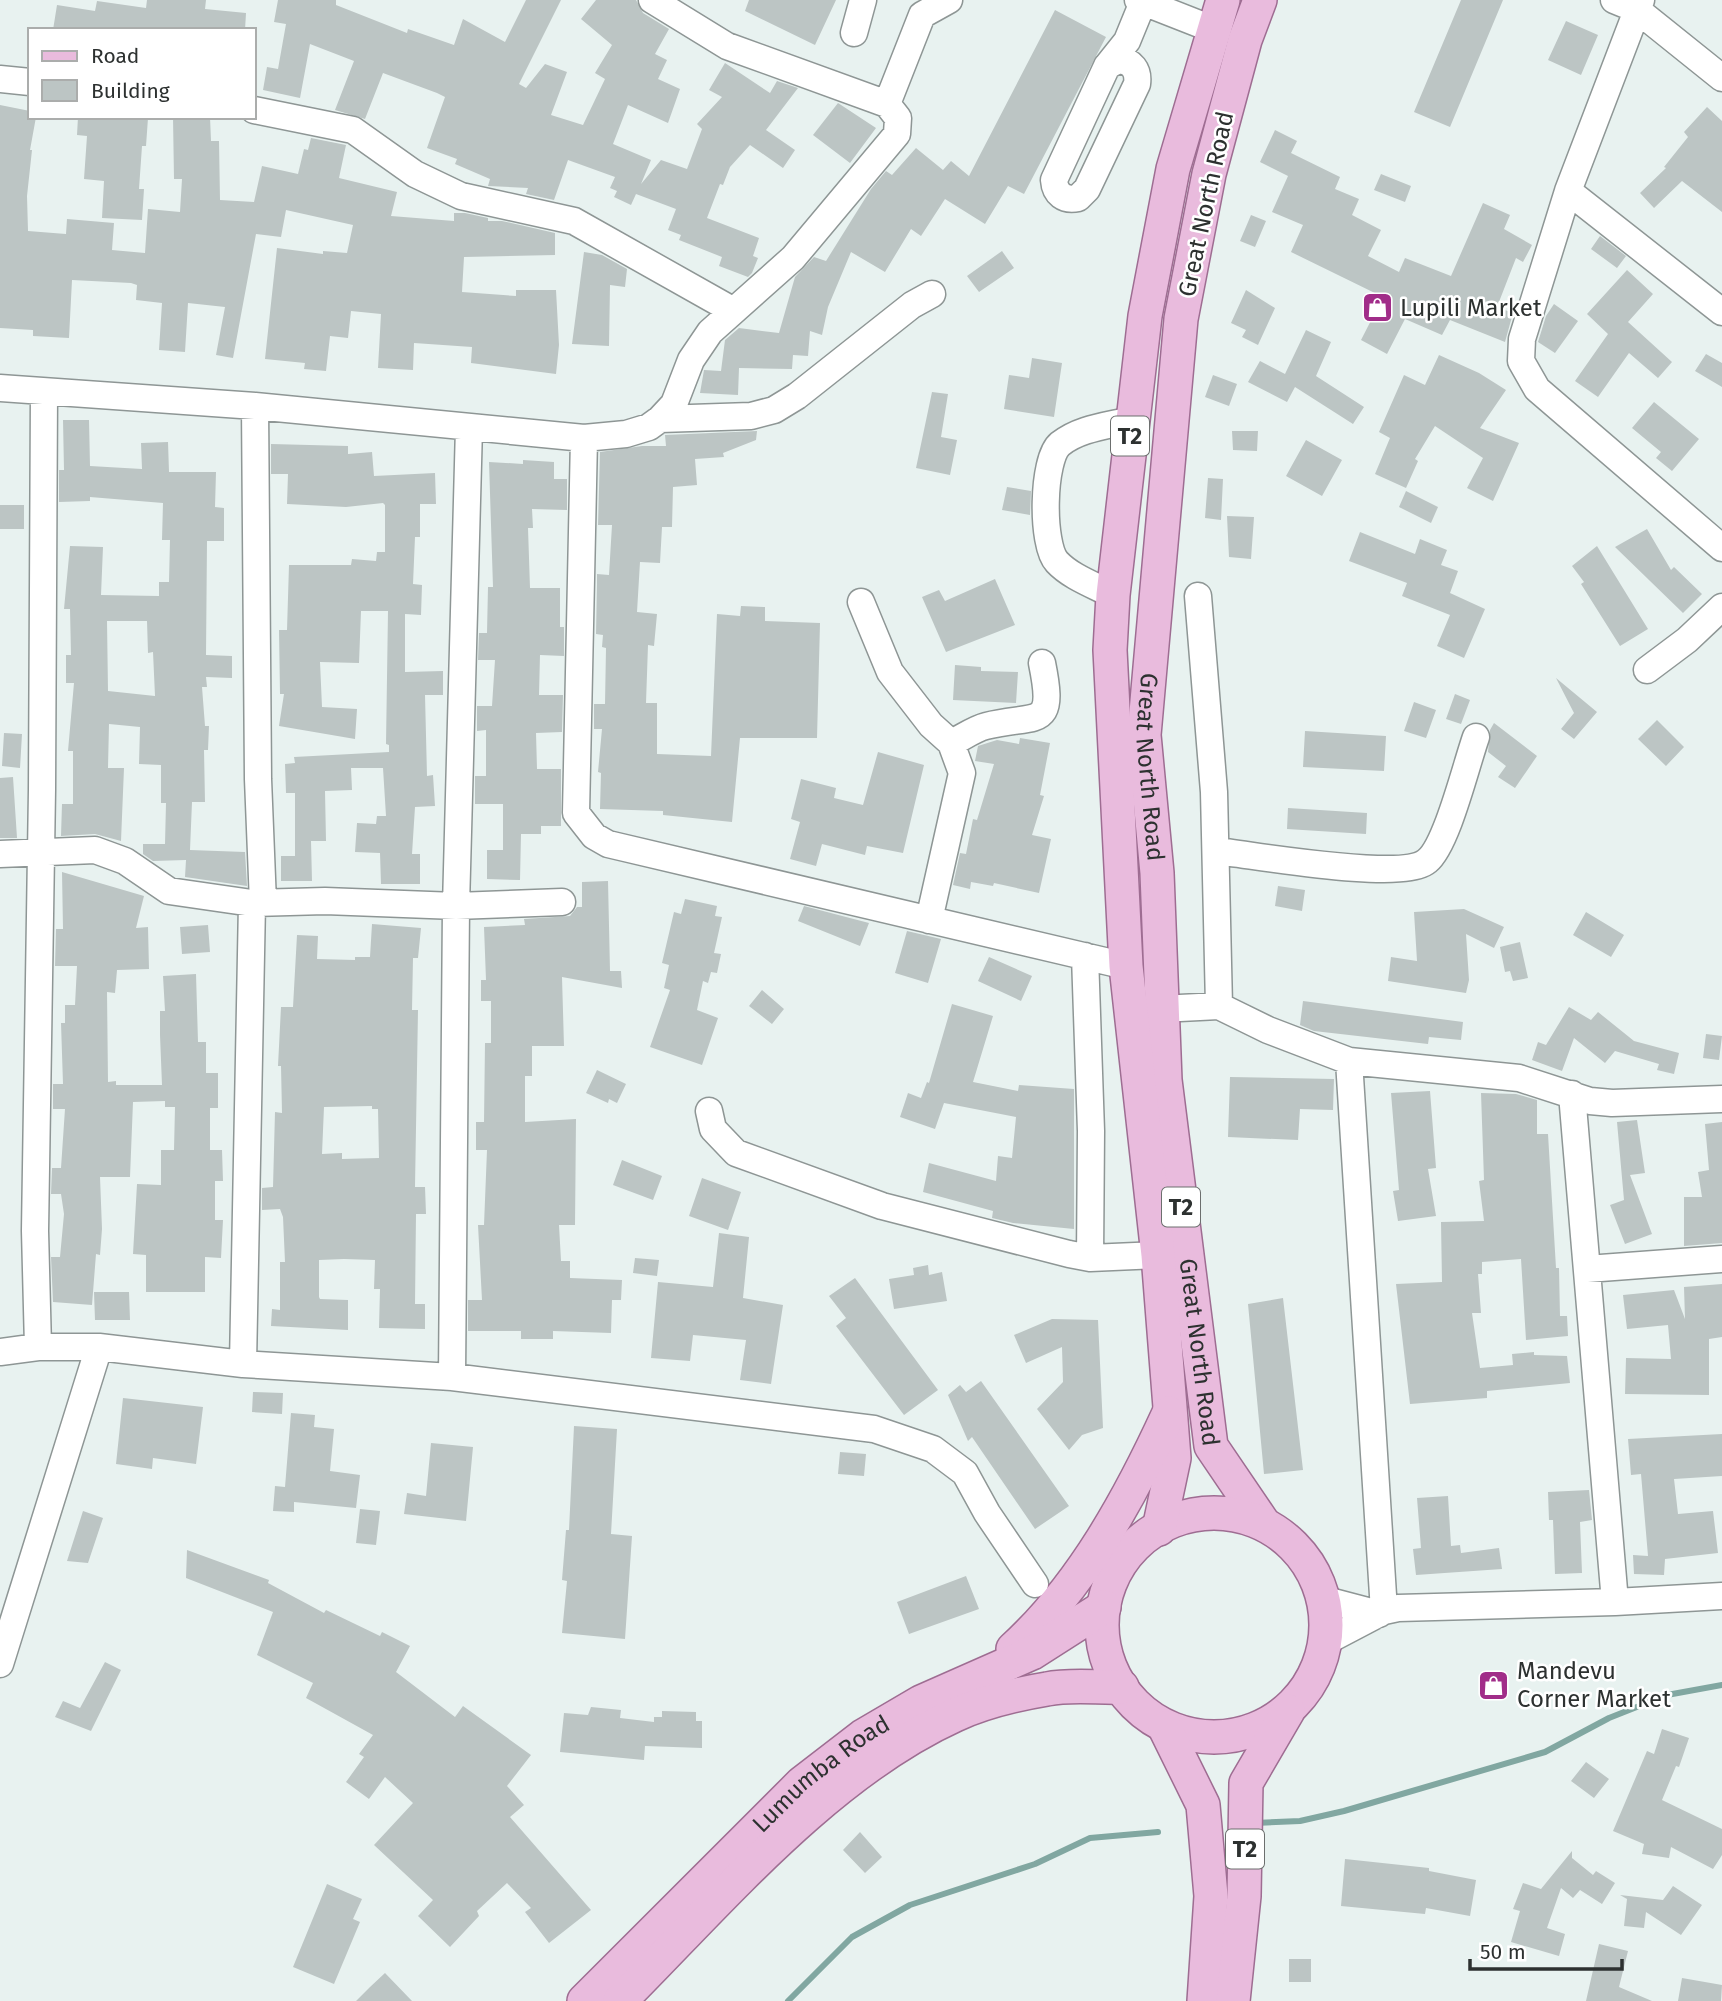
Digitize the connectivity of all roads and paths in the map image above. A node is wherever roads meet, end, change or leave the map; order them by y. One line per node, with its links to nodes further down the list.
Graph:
1 (652, 0): 14 (street)
2 (863, 0): 8 (street)
3 (949, 0): 14 (street)
4 (1260, 0): 46 (main road, Great North Road / T2)
5 (1146, 3): 7 (street); 9 (street); 10 (street)
6 (1630, 3): 11 (street); 16 (street)
7 (1217, 15): 24 (main road, Great North Road / T2)
8 (854, 33)
9 (1107, 66): 10 (street); 10 (street)
10 (1137, 72)
11 (1722, 78)
12 (0, 79): 13 (street)
13 (28, 82)
14 (887, 104): 18 (street)
15 (256, 110): 18 (street)
16 (1568, 191): 19 (street); 27 (street)
17 (932, 294): 23 (street)
18 (732, 310): 23 (street)
19 (1722, 312)
20 (0, 388): 21 (street)
21 (44, 392): 22 (street); 36 (street)
22 (255, 406): 25 (street); 40 (street)
23 (660, 419): 26 (street)
24 (1131, 420): 28 (main road, Great North Road / T2); 28 (street)
25 (469, 427): 26 (street); 41 (street)
26 (584, 438): 42 (street)
27 (1722, 548)
28 (1112, 595): 44 (main road, Great North Road / T2)
29 (1198, 596): 37 (street)
30 (861, 602): 35 (street)
31 (1722, 607): 33 (street)
32 (1042, 663): 35 (street)
33 (1647, 670)
34 (1476, 737): 37 (street)
35 (951, 743): 42 (street)
36 (41, 850): 38 (street); 40 (street); 55 (street)
37 (1216, 850): 45 (street)
38 (0, 854)
39 (562, 902): 41 (street)
40 (257, 903): 41 (street); 58 (street)
41 (456, 906): 59 (street)
42 (929, 919): 43 (street)
43 (1085, 956): 44 (street); 52 (street)
44 (1126, 966): 51 (main road, Great North Road / T2)
45 (1219, 1006): 46 (street); 47 (street)
46 (1160, 1009): 61 (main road, Great North Road / T2)
47 (1349, 1061): 48 (street); 68 (street)
48 (1573, 1094): 49 (street); 54 (street)
49 (1722, 1099)
50 (709, 1111): 52 (street)
51 (1158, 1255): 52 (street); 60 (main road, Great North Road / T2)
52 (1090, 1258)
53 (1722, 1259): 54 (street)
54 (1587, 1269): 66 (street)
55 (38, 1347): 56 (street); 57 (street)
56 (99, 1347): 58 (street); 70 (street)
57 (0, 1352)
58 (243, 1364): 59 (street)
59 (452, 1377): 63 (street)
60 (1170, 1412): 62 (main road, Great North Road / T2); 71 (main road)
61 (1264, 1524): 62 (main road); 65 (main road)
62 (1159, 1529): 67 (main road)
63 (1035, 1584)
64 (1722, 1595): 66 (street)
65 (1322, 1599): 68 (street); 69 (main road)
66 (1615, 1602): 68 (street)
67 (1104, 1607): 71 (main road, Lumumba Road); 72 (main road)
68 (1382, 1612): 69 (street)
69 (1323, 1643): 73 (main road)
70 (0, 1664)
71 (988, 1672): 75 (main road, Lumumba Road)
72 (1122, 1688): 74 (main road); 76 (main road, Lumumba Road)
73 (1289, 1709): 74 (main road); 78 (main road, T2)
74 (1164, 1728): 77 (main road, T2)
75 (584, 2001)
76 (620, 2001)
77 (1204, 2001)
78 (1233, 2001)

